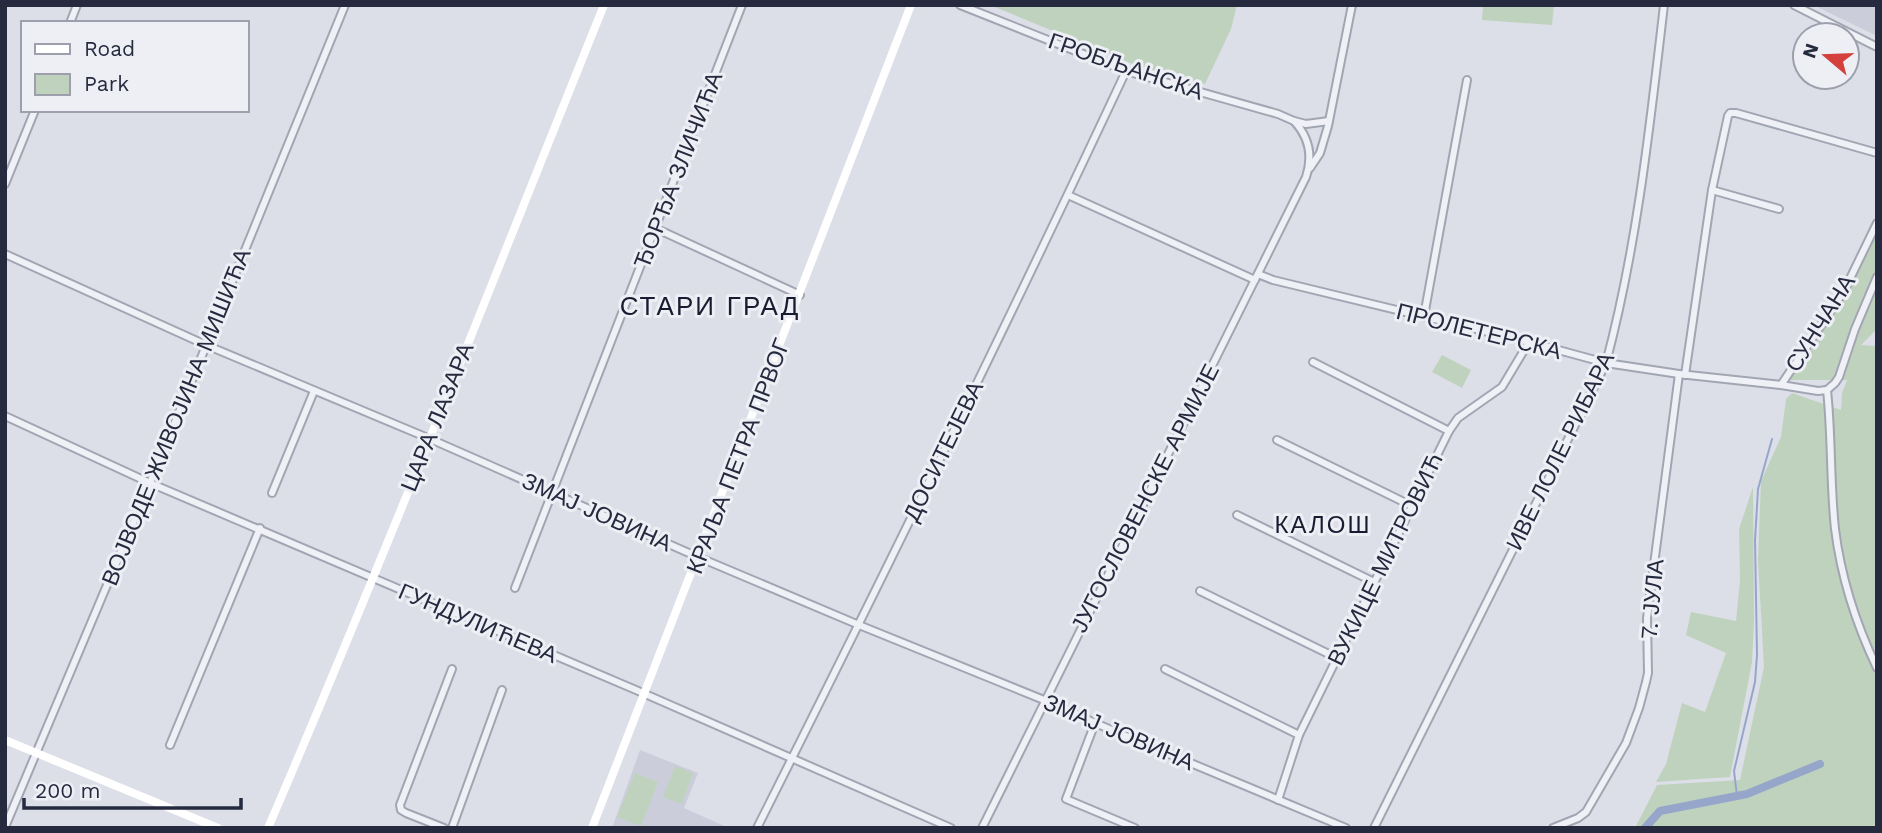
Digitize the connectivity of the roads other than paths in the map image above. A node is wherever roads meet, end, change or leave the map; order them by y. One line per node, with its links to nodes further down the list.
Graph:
1 (345, 5): 29 (street, ВОЈВОДЕ ЖИВОЈИНА МИШИЋА)
2 (604, 5): 38 (main road, ЦАРА ЛАЗАРА)
3 (742, 5): 22 (street, ЂОРЂА ЗЛИЧИЋА)
4 (912, 5): 26 (main road, КРАЉА ПЕТРА ПРВОГ)
5 (961, 5): 10 (street, ГРОБЉАНСКА)
6 (1352, 5): 14 (street, ЈУГОСЛОВЕНСКЕ АРМИЈЕ)
7 (1664, 5): 31 (street, ИВЕ ЛОЛЕ РИБАРА)
8 (1794, 5): 9 (street)
9 (1877, 47)
10 (1126, 71): 13 (street, ГРОБЉАНСКА); 19 (street, ДОСИТЕЈЕВА)
11 (1467, 80): 27 (street)
12 (34, 112): 17 (street)
13 (1294, 121): 14 (street); 16 (street)
14 (1329, 121): 16 (street, ЈУГОСЛОВЕНСКЕ АРМИЈЕ)
15 (1877, 153): 18 (street, 7. ЈУЛА)
16 (1309, 169): 24 (street, ЈУГОСЛОВЕНСКЕ АРМИЈЕ)
17 (5, 184)
18 (1712, 190): 20 (street); 32 (street, 7. ЈУЛА)
19 (1068, 195): 24 (street, ПРОЛЕТЕРСКА); 51 (street, ДОСИТЕЈЕВА)
20 (1779, 209)
21 (1877, 223): 33 (street, СУНЧАНА)
22 (655, 228): 26 (street); 41 (street, ЂОРЂА ЗЛИЧИЋА)
23 (5, 254): 29 (street, ЗМАЈ ЈОВИНА)
24 (1256, 277): 27 (street, ПРОЛЕТЕРСКА); 58 (street, ЈУГОСЛОВЕНСКЕ АРМИЈЕ)
25 (1877, 277): 34 (street)
26 (800, 295): 46 (main road, КРАЉА ПЕТРА ПРВОГ)
27 (1424, 317): 28 (street, ПРОЛЕТЕРСКА)
28 (1529, 342): 31 (street, ПРОЛЕТЕРСКА); 37 (street, ВУКИЦЕ МИТРОВИЋ)
29 (206, 345): 35 (street, ЗМАЈ ЈОВИНА); 40 (street, ВОЈВОДЕ ЖИВОЈИНА МИШИЋА)
30 (1313, 362): 37 (street)
31 (1606, 363): 32 (street, ПРОЛЕТЕРСКА); 77 (street, ИВЕ ЛОЛЕ РИБАРА)
32 (1682, 375): 33 (street, ПРОЛЕТЕРСКА); 78 (street, 7. ЈУЛА)
33 (1781, 385): 34 (street, ПРОЛЕТЕРСКА)
34 (1828, 390): 53 (street)
35 (314, 391): 38 (street, ЗМАЈ ЈОВИНА); 42 (street)
36 (5, 416): 40 (street, ГУНДУЛИЋЕВА)
37 (1449, 430): 43 (street, ВУКИЦЕ МИТРОВИЋ)
38 (428, 438): 41 (street, ЗМАЈ ЈОВИНА); 47 (main road, ЦАРА ЛАЗАРА)
39 (1277, 440): 43 (street)
40 (150, 483): 45 (street, ГУНДУЛИЋЕВА); 63 (street, ВОЈВОДЕ ЖИВОЈИНА МИШИЋА)
41 (554, 492): 46 (street, ЗМАЈ ЈОВИНА); 49 (street, ЂОРЂА ЗЛИЧИЋА)
42 (272, 493)
43 (1412, 506): 48 (street, ВУКИЦЕ МИТРОВИЋ)
44 (1237, 514): 48 (street)
45 (260, 528): 47 (street, ГУНДУЛИЋЕВА); 62 (street)
46 (698, 557): 51 (street, ЗМАЈ ЈОВИНА); 57 (main road, КРАЉА ПЕТРА ПРВОГ)
47 (373, 579): 57 (street, ГУНДУЛИЋЕВА); 68 (main road, ЦАРА ЛАЗАРА)
48 (1374, 582): 52 (street, ВУКИЦЕ МИТРОВИЋ)
49 (515, 588)
50 (1200, 591): 52 (street)
51 (859, 625): 58 (street, ЗМАЈ ЈОВИНА); 64 (street, ДОСИТЕЈЕВА)
52 (1337, 658): 60 (street, ВУКИЦЕ МИТРОВИЋ)
53 (1877, 668)
54 (452, 669): 69 (street)
55 (1165, 669): 60 (street)
56 (502, 690): 70 (street)
57 (645, 694): 64 (street, ГУНДУЛИЋЕВА); 71 (main road, КРАЉА ПЕТРА ПРВОГ)
58 (1044, 700): 59 (street, ЗМАЈ ЈОВИНА); 74 (street, ЈУГОСЛОВЕНСКЕ АРМИЈЕ)
59 (1095, 723): 65 (street, ЗМАЈ ЈОВИНА); 75 (street)
60 (1299, 735): 65 (street, ВУКИЦЕ МИТРОВИЋ)
61 (5, 740): 63 (main road)
62 (170, 745)
63 (36, 752): 66 (street, ВОЈВОДЕ ЖИВОЈИНА МИШИЋА); 67 (main road)
64 (792, 758): 72 (street, ДОСИТЕЈЕВА); 73 (street, ГУНДУЛИЋЕВА)
65 (1278, 800): 76 (street, ЗМАЈ ЈОВИНА)
66 (5, 827)
67 (218, 828)
68 (268, 828)
69 (444, 828)
70 (452, 828)
71 (592, 828)
72 (757, 828)
73 (951, 828)
74 (982, 828)
75 (1135, 828)
76 (1346, 828)
77 (1374, 828)
78 (1553, 828)

